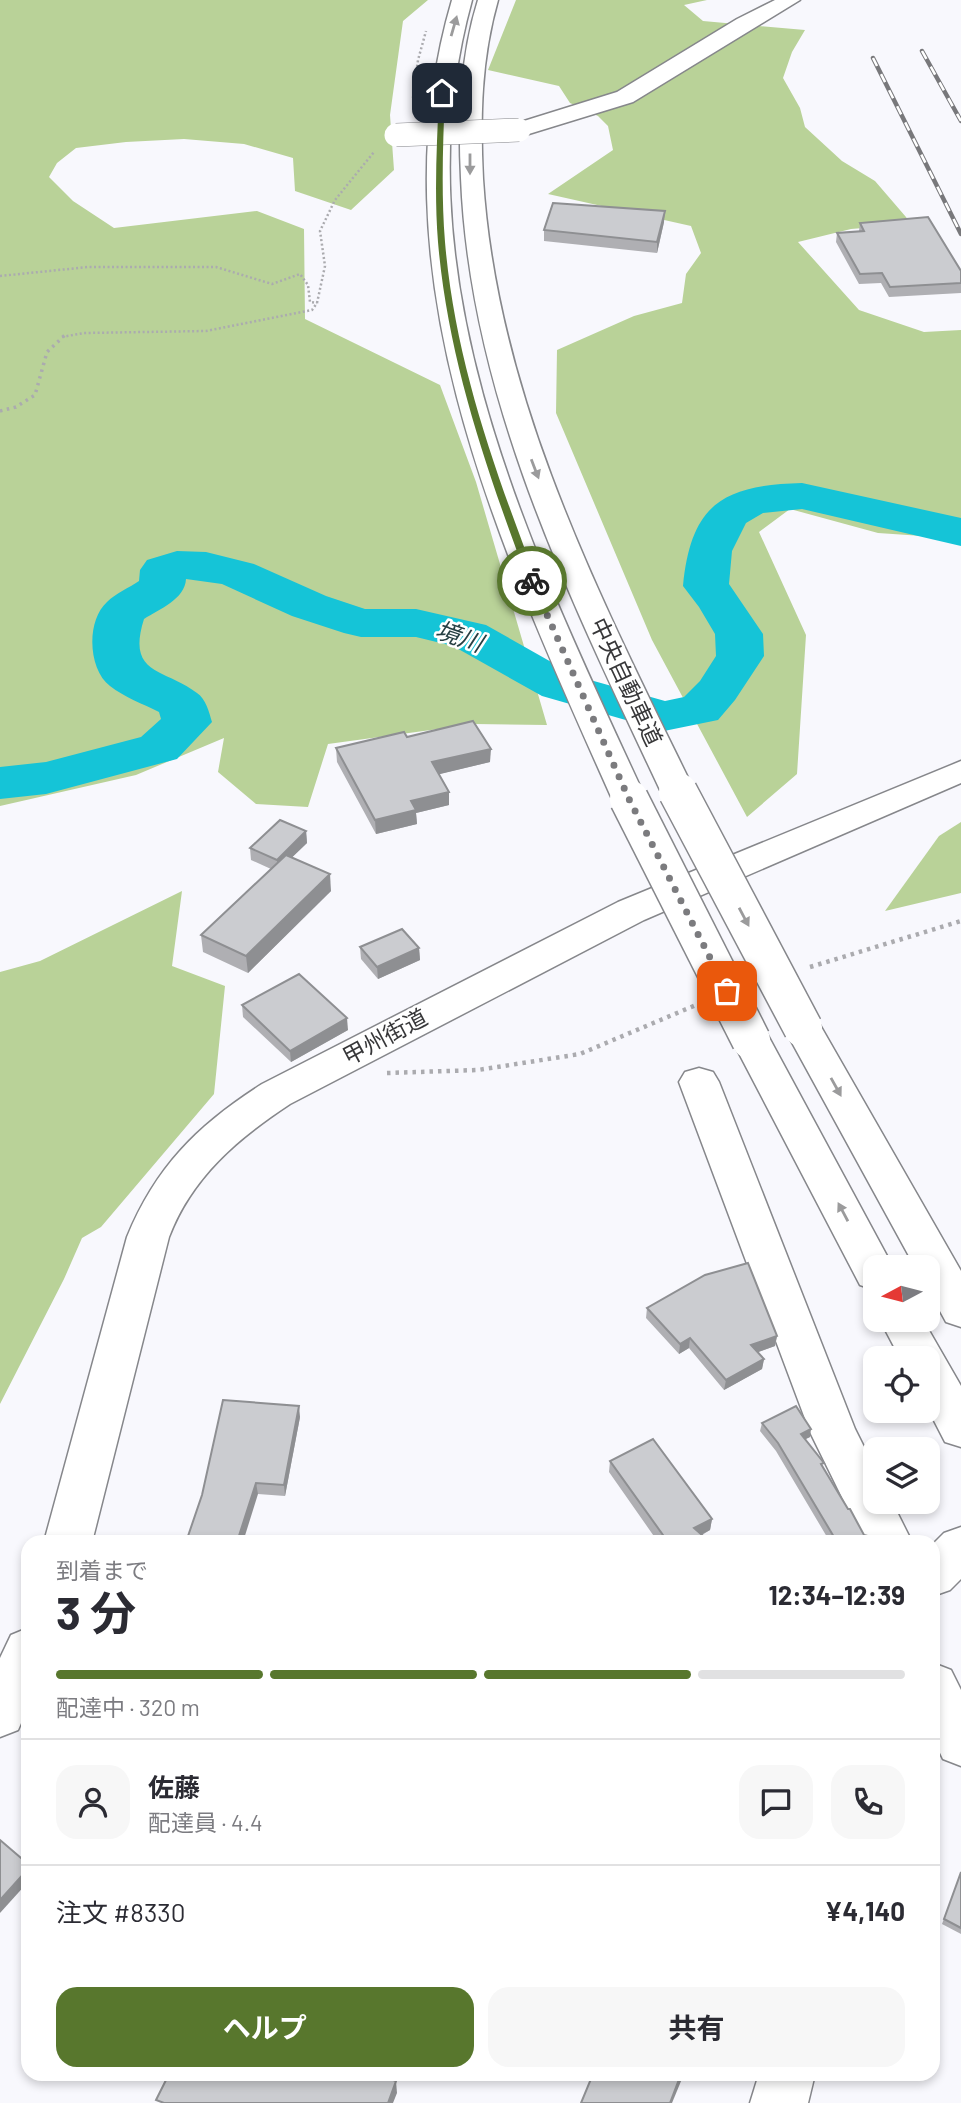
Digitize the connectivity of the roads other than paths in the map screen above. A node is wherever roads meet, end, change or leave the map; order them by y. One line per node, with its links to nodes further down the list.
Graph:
1 (463, 0): 7 (main road, 中央自動車道, one-way to 1, bridge)
2 (488, 0): 8 (main road, 中央自動車道, one-way to 8, bridge)
3 (790, 0): 4 (main road, bridge)
4 (393, 135)
5 (961, 771): 11 (main road, 甲州街道)
6 (699, 1082): 12 (main road)
7 (865, 1255)
8 (961, 1310)
9 (940, 1390): 10 (main road)
10 (961, 1428)
11 (70, 1535)
12 (884, 1535)
13 (21, 1666): 15 (main road)
14 (940, 1700): 16 (main road)
15 (0, 1713)
16 (961, 1742)
17 (785, 2081): 18 (main road)
18 (779, 2103)

